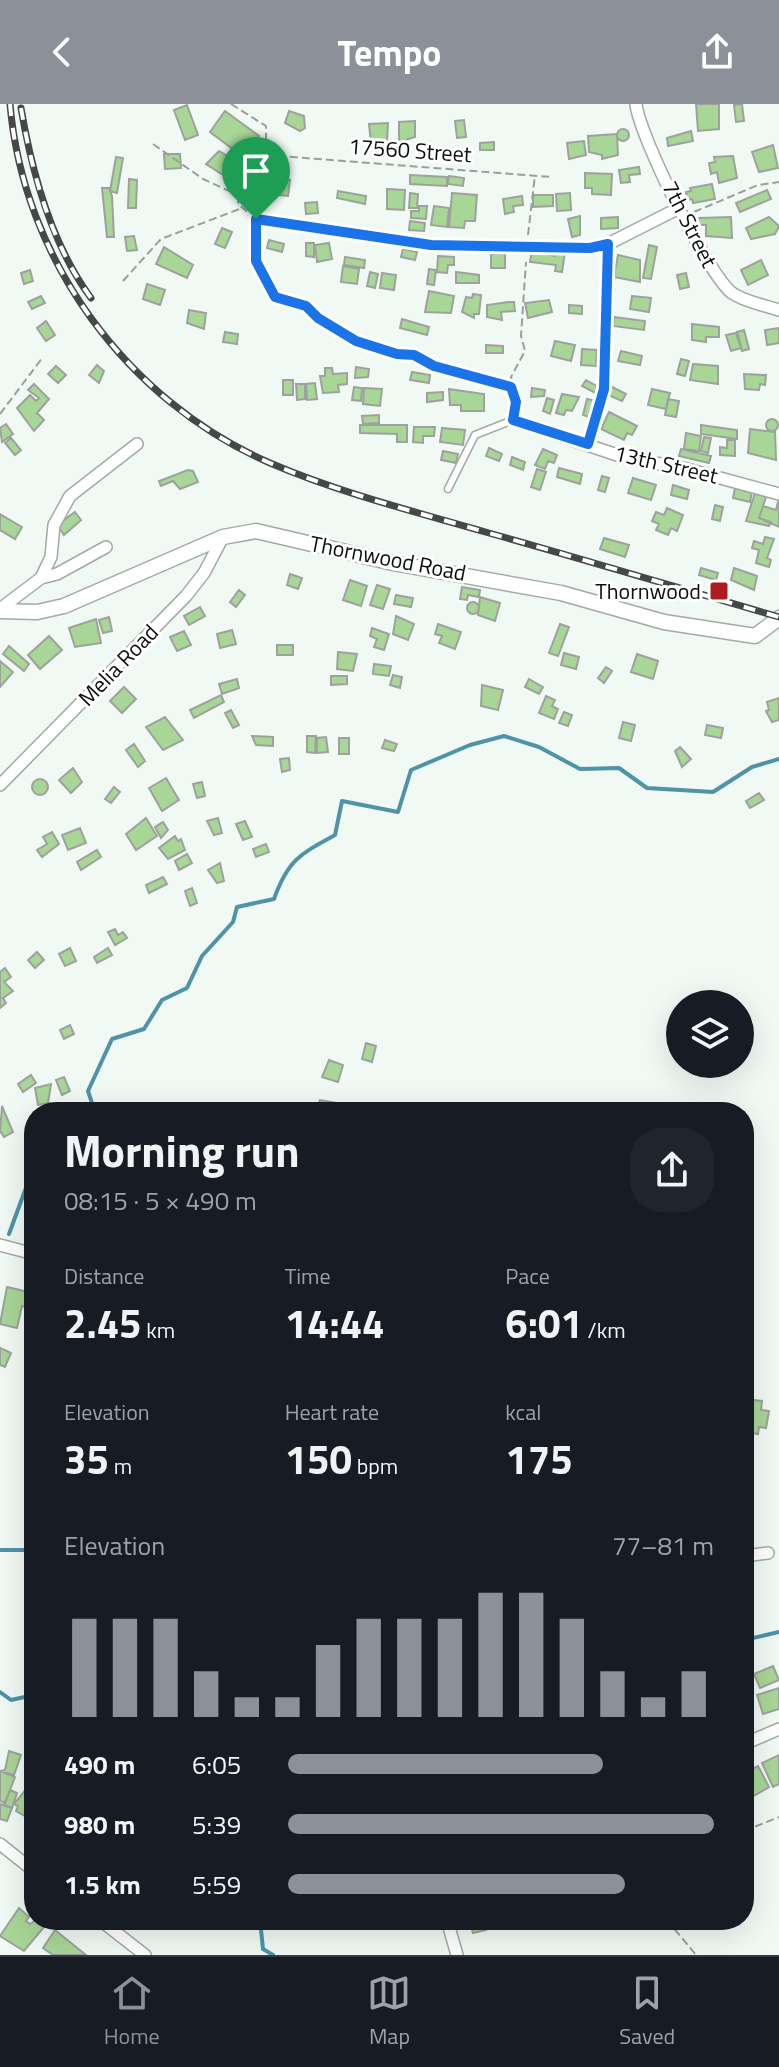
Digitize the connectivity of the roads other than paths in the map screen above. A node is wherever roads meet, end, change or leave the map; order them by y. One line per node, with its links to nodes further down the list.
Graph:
1 (636, 104): 2 (street, 7th Street)
2 (682, 212): 4 (street); 5 (street, 7th Street)
3 (379, 237): 4 (street)
4 (608, 244): 8 (street)
5 (779, 310)
6 (513, 420): 8 (street, 13th Street); 9 (lane)
7 (137, 444): 13 (street)
8 (588, 444): 10 (street, 13th Street)
9 (448, 489)
10 (779, 494)
11 (223, 537): 14 (street, Thornwood Road); 15 (street, Thornwood Road); 16 (street, Melia Road)
12 (106, 547): 13 (street)
13 (41, 578): 14 (street)
14 (0, 610)
15 (776, 626)
16 (0, 785)
17 (0, 1245): 18 (street)
18 (24, 1251)
19 (768, 1553): 20 (street)
20 (754, 1555)
21 (779, 1729): 22 (street)
22 (754, 1740)
23 (0, 1844): 24 (street)
24 (24, 1863)
25 (113, 1930): 27 (street)
26 (450, 1930): 28 (street)
27 (145, 1955)
28 (457, 1955)

